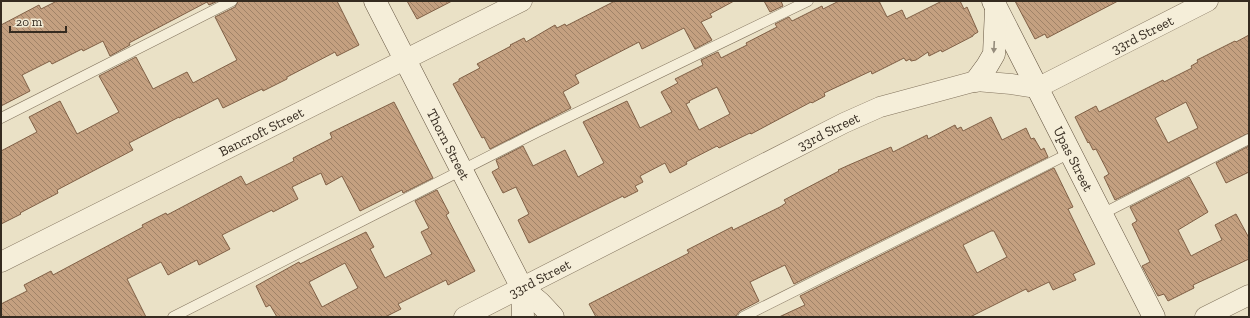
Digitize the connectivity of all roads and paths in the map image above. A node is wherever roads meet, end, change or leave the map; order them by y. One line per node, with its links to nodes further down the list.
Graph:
1 (232, 1): 10 (lane)
2 (375, 1): 7 (street, Thorn Street)
3 (522, 1): 7 (street, Bancroft Street)
4 (808, 1): 13 (lane)
5 (1208, 1): 9 (street, 33rd Street)
6 (995, 4): 8 (street, one-way to 8); 9 (street, Upas Street)
7 (405, 59): 13 (street, Thorn Street); 15 (street, Bancroft Street)
8 (976, 81): 9 (street, 33rd Street); 16 (street, 33rd Street)
9 (1037, 88): 12 (street, Upas Street)
10 (1, 118)
11 (1249, 139): 14 (lane)
12 (1070, 153): 14 (street, Upas Street); 22 (lane)
13 (462, 170): 16 (street, Thorn Street); 18 (lane)
14 (1102, 214): 23 (street, Upas Street)
15 (1, 262)
16 (522, 288): 19 (street, 33rd Street); 20 (street, Thorn Street); 21 (street, Thorn Street)
17 (1249, 295): 24 (street)
18 (172, 317)
19 (464, 317)
20 (523, 317)
21 (553, 317)
22 (743, 317)
23 (1154, 317)
24 (1205, 317)

